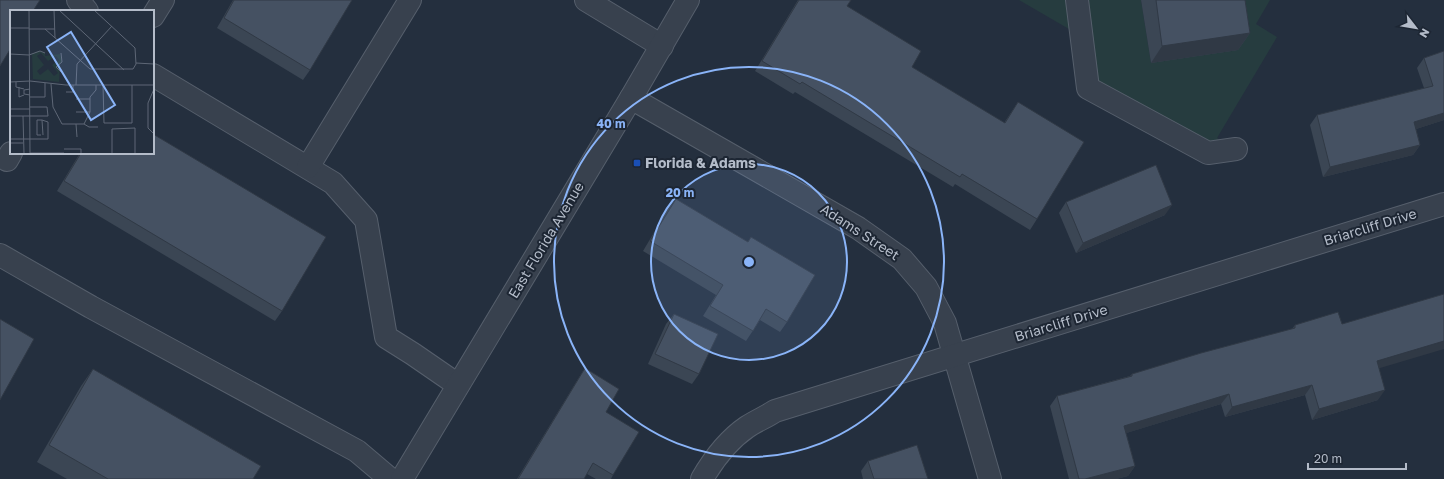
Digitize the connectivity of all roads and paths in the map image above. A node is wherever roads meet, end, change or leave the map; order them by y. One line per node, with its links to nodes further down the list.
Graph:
1 (78, 0): 7 (street)
2 (163, 0): 8 (street)
3 (410, 0): 13 (street)
4 (586, 0): 9 (street)
5 (688, 0): 9 (street, East Florida Avenue)
6 (1077, 0): 12 (street)
7 (86, 10)
8 (154, 14)
9 (662, 46): 11 (street, East Florida Avenue)
10 (154, 76): 13 (street)
11 (631, 98): 16 (street, Adams Street); 17 (street, East Florida Avenue)
12 (1236, 149)
13 (308, 168): 17 (street)
14 (1444, 204): 16 (street, Briarcliff Drive)
15 (0, 255): 18 (street)
16 (955, 355): 20 (street, Briarcliff Drive); 21 (street, Adams Street)
17 (458, 385): 19 (street, East Florida Avenue)
18 (390, 479)
19 (402, 479)
20 (702, 479)
21 (990, 479)

